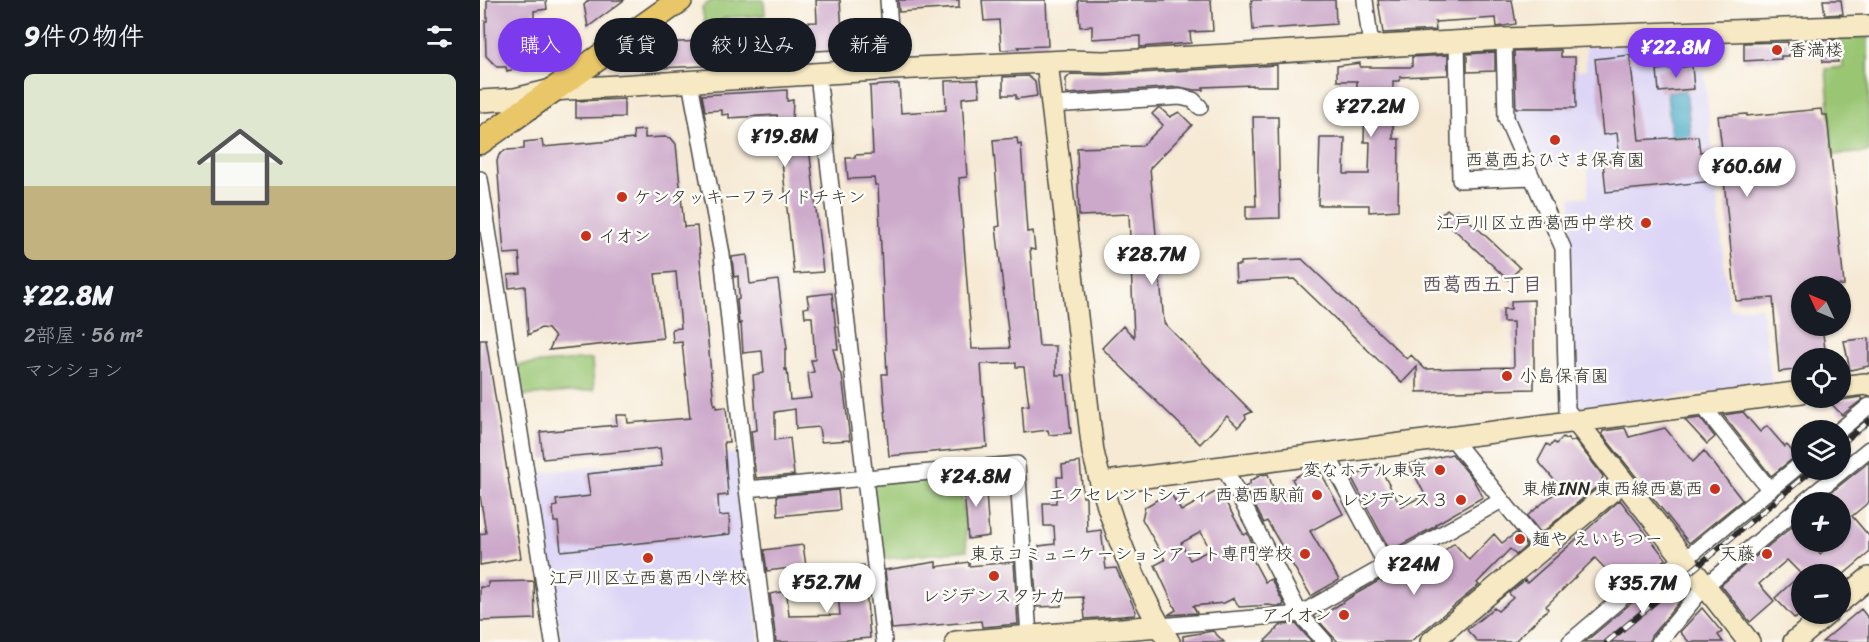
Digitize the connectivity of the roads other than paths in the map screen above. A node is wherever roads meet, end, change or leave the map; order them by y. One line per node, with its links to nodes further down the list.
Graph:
1 (653, 0): 16 (main road)
2 (680, 0): 15 (main road)
3 (888, 0): 5 (street)
4 (1365, 0): 9 (street)
5 (889, 18)
6 (1869, 26): 7 (street)
7 (1504, 39): 8 (street); 22 (street)
8 (1457, 42): 9 (street); 22 (street)
9 (1371, 46): 10 (street)
10 (1047, 62): 11 (street); 18 (street)
11 (912, 68)
12 (856, 72): 13 (street)
13 (818, 75): 14 (street); 36 (street)
14 (690, 82): 15 (street); 39 (street)
15 (552, 90): 16 (street); 21 (main road)
16 (515, 99): 17 (street); 20 (main road)
17 (480, 101)
18 (1051, 105): 19 (street); 38 (street)
19 (1200, 107)
20 (480, 125)
21 (480, 142)
22 (1532, 177): 30 (street)
23 (480, 179): 54 (street)
24 (1851, 386): 25 (street)
25 (1869, 386)
26 (1791, 393): 27 (street)
27 (1702, 405): 30 (street); 40 (street)
28 (1869, 406): 29 (street)
29 (1851, 421)
30 (1576, 422): 31 (street); 37 (street)
31 (1452, 438): 33 (street); 42 (street)
32 (1869, 448): 41 (street)
33 (1327, 454): 34 (street); 46 (street)
34 (1224, 467): 38 (street); 50 (street)
35 (1791, 472): 40 (street)
36 (866, 478): 39 (street); 53 (street); 56 (street)
37 (1622, 482): 44 (street); 45 (street)
38 (1101, 484): 52 (street)
39 (747, 489): 55 (street)
40 (1770, 489): 45 (street)
41 (1817, 492)
42 (1502, 500): 44 (street); 46 (street)
43 (1791, 514): 47 (street)
44 (1542, 550): 59 (street)
45 (1684, 560): 47 (street); 60 (street)
46 (1386, 565): 50 (street)
47 (1705, 586): 61 (street); 62 (street)
48 (1866, 586): 49 (street)
49 (1851, 595)
50 (1300, 614): 52 (street); 58 (street)
51 (1815, 624): 63 (street)
52 (1165, 634): 53 (street)
53 (1031, 639): 57 (street)
54 (553, 642)
55 (766, 642)
56 (884, 642)
57 (957, 642)
58 (1325, 642)
59 (1431, 642)
60 (1570, 642)
61 (1659, 642)
62 (1749, 642)
63 (1794, 642)

